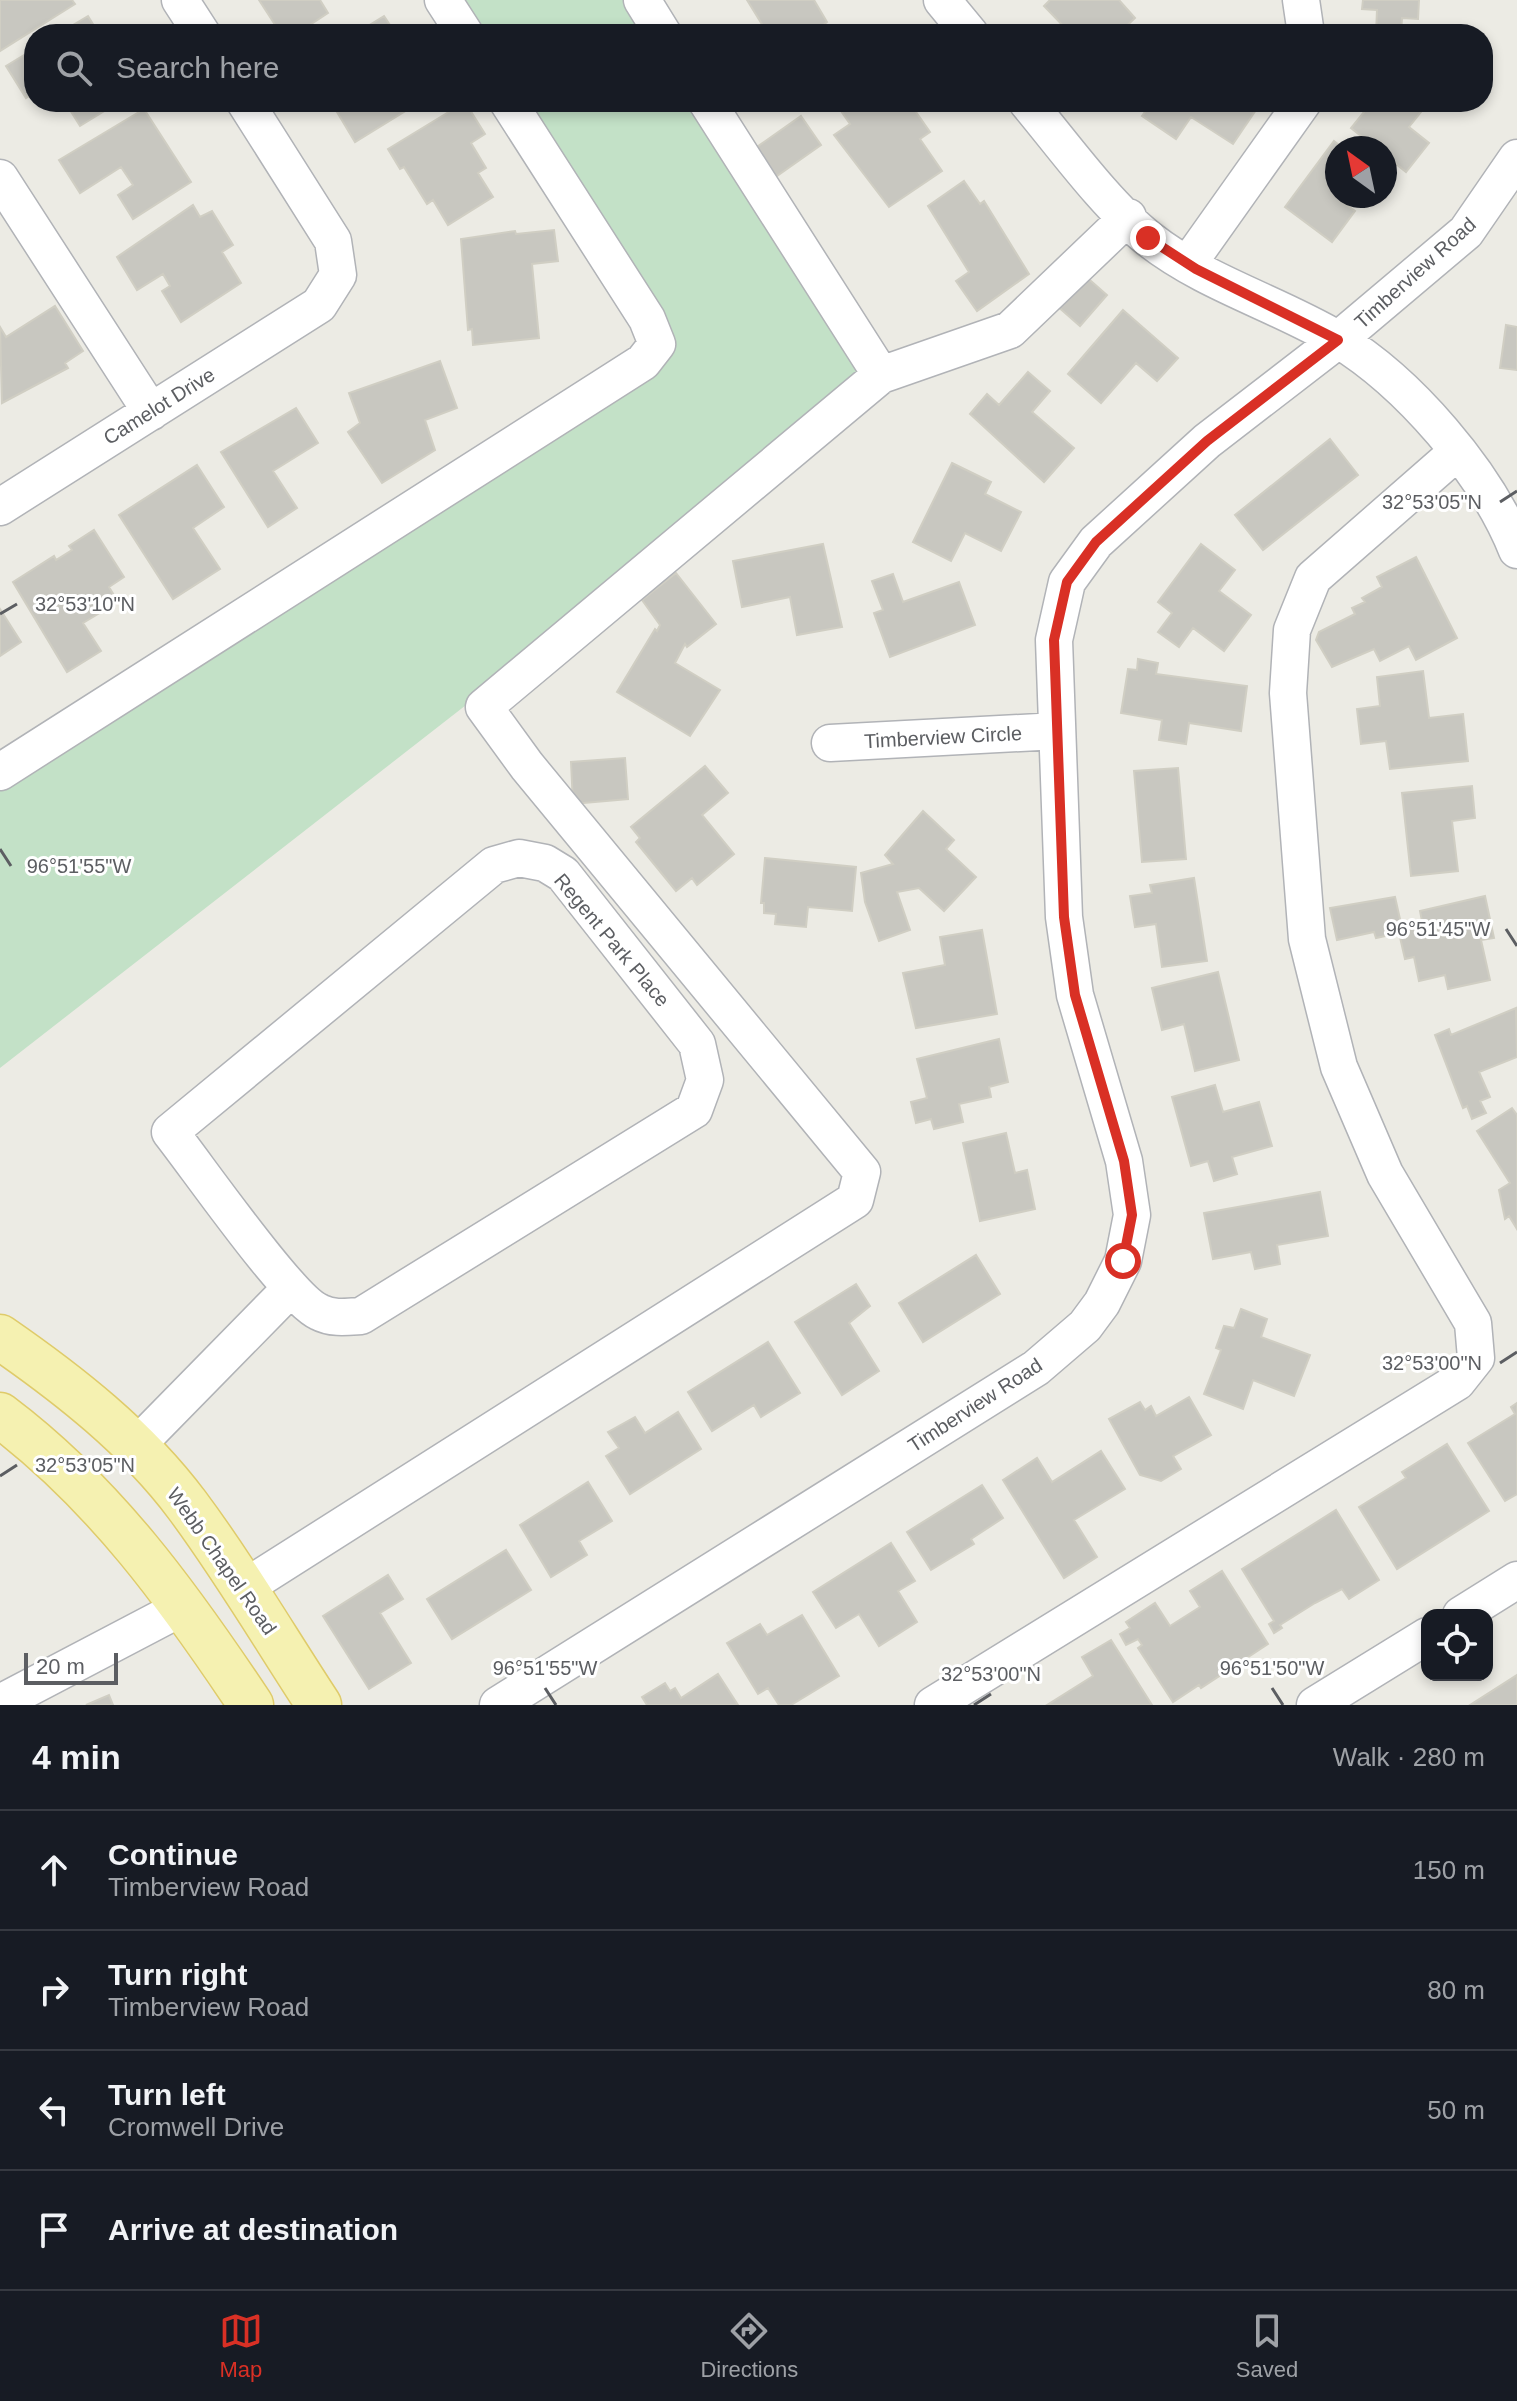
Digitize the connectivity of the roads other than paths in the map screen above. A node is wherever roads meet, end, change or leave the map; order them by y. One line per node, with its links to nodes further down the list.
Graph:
1 (180, 0): 6 (street)
2 (443, 0): 7 (street)
3 (642, 0): 8 (street)
4 (942, 0): 9 (street)
5 (1301, 0): 10 (street)
6 (196, 24)
7 (459, 24)
8 (657, 24)
9 (962, 24)
10 (1305, 24)
11 (251, 112): 23 (street, Camelot Drive)
12 (514, 112): 29 (street)
13 (713, 112): 22 (street)
14 (1036, 112): 18 (street)
15 (1296, 112): 20 (street)
16 (1517, 158): 21 (street, Timberview Road)
17 (0, 178): 19 (street)
18 (1128, 217): 20 (street); 22 (street)
19 (13, 227): 23 (street)
20 (1188, 264): 21 (street)
21 (1338, 340): 24 (street); 27 (street, Timberview Road)
22 (881, 375): 36 (street)
23 (151, 412): 25 (street, Camelot Drive)
24 (1457, 452): 26 (street); 44 (street)
25 (0, 507)
26 (1517, 550)
27 (1057, 731): 28 (street, Timberview Circle); 43 (street, Timberview Road)
28 (830, 743)
29 (0, 772)
30 (291, 1288): 30 (street, Regent Park Place); 33 (street)
31 (0, 1337): 33 (main road, Webb Chapel Road)
32 (0, 1415): 34 (main road)
33 (135, 1447): 34 (main road); 36 (main road, Webb Chapel Road)
34 (95, 1497): 37 (main road)
35 (1517, 1580): 38 (street)
36 (244, 1588): 42 (main road, Webb Chapel Road)
37 (185, 1606): 40 (street); 41 (main road)
38 (1471, 1609)
39 (1421, 1640): 45 (street)
40 (0, 1703)
41 (251, 1705)
42 (319, 1705)
43 (498, 1705)
44 (933, 1705)
45 (1315, 1705)

